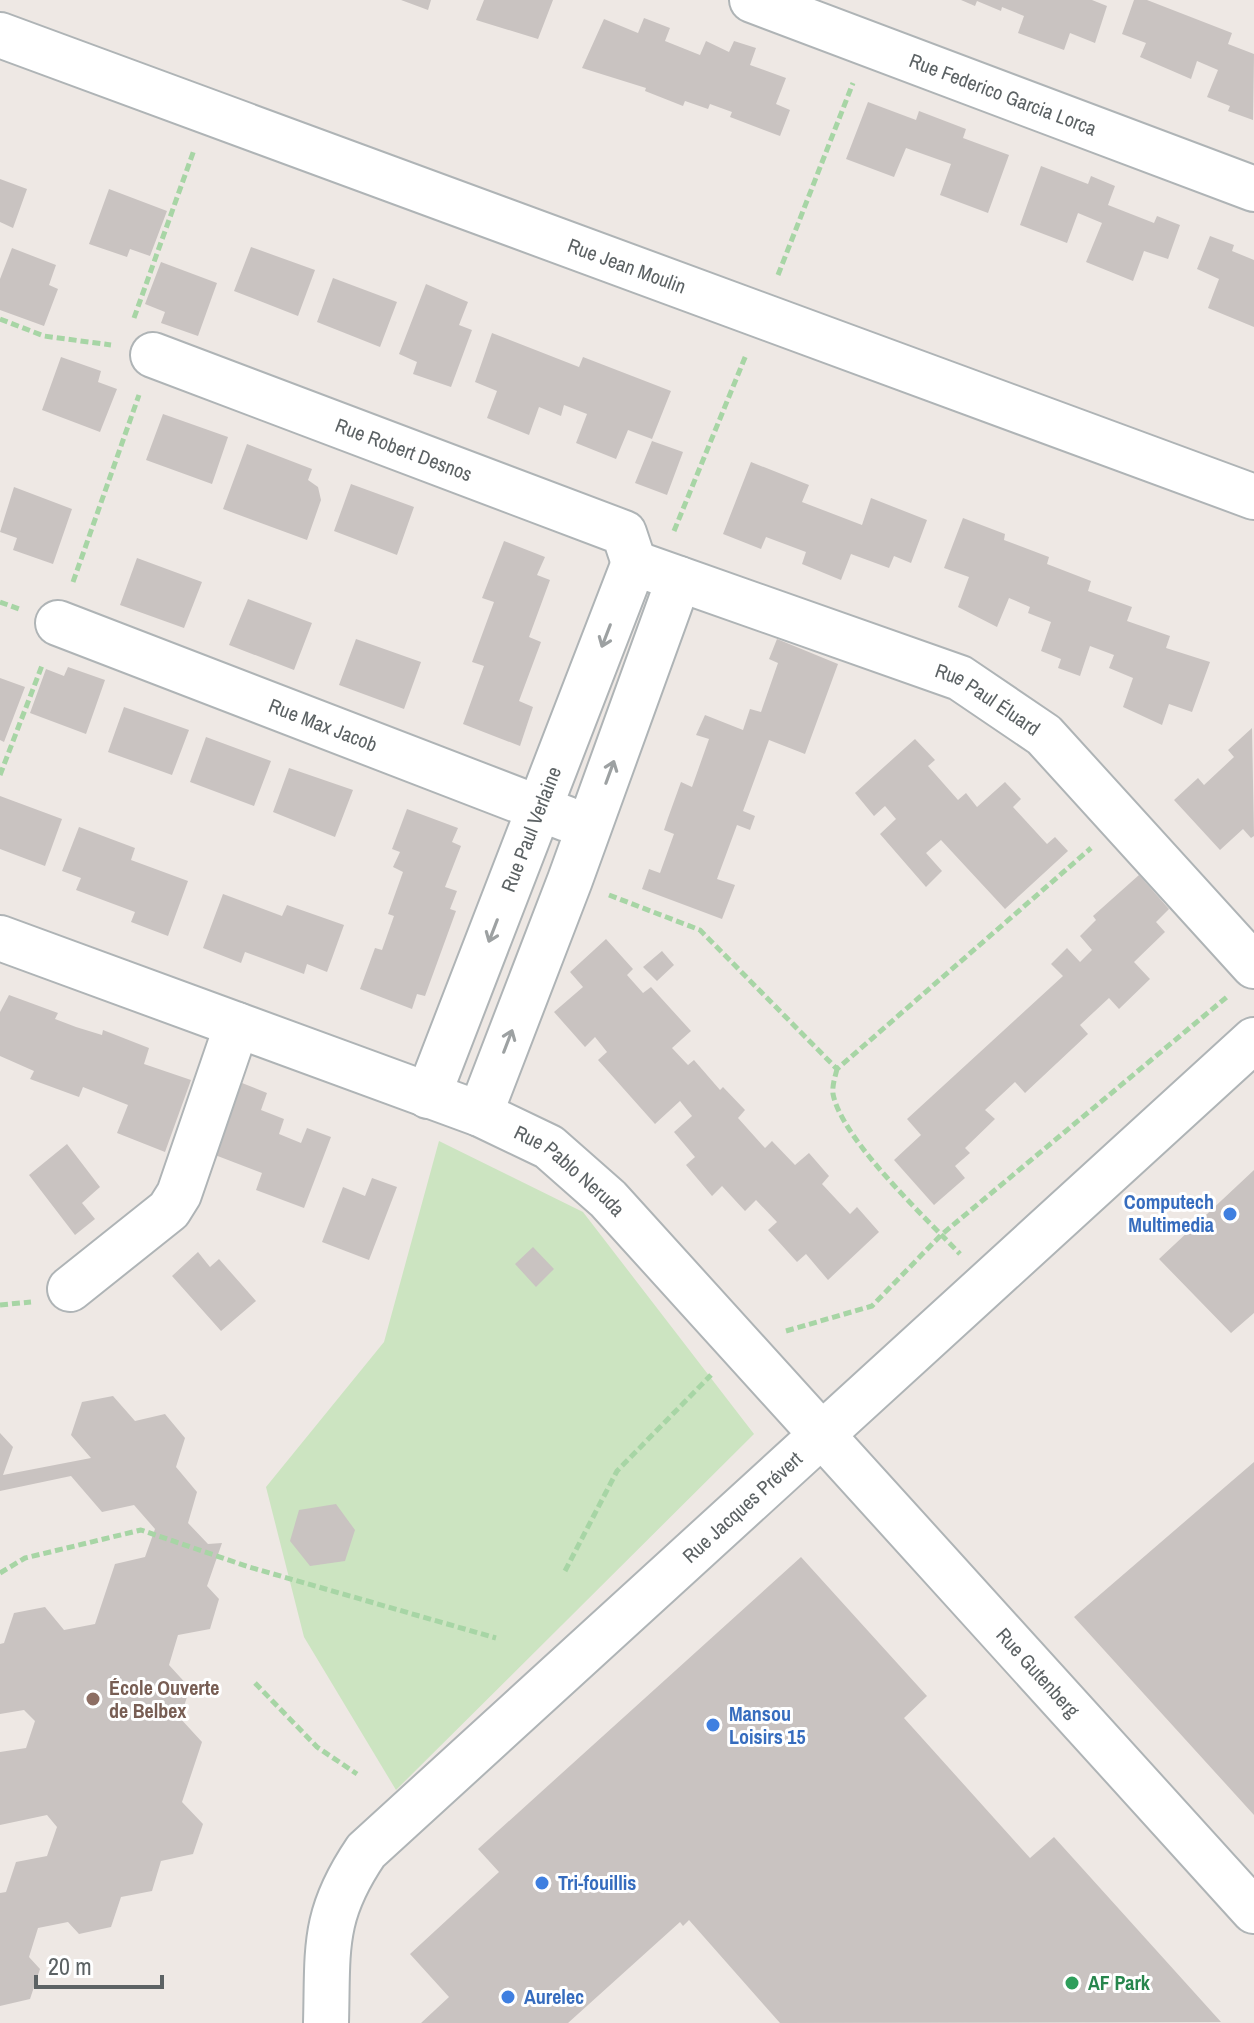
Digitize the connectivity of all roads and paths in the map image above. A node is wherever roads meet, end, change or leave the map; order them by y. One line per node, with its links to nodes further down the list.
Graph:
1 (752, 0): 3 (street, Rue Federico Garcia Lorca)
2 (0, 35): 4 (street, Rue Jean Moulin)
3 (868, 43): 5 (street, Rue Federico Garcia Lorca); 6 (path)
4 (208, 111): 6 (street, Rue Jean Moulin); 8 (path)
5 (1254, 189)
6 (762, 316): 9 (street, Rue Jean Moulin); 10 (path)
7 (0, 319): 8 (path)
8 (138, 351): 10 (street, Rue Robert Desnos); 11 (path)
9 (1254, 497)
10 (657, 571): 13 (street, Rue Paul Verlaine, one-way to 13); 14 (street, Rue Paul Éluard); 15 (street, one-way to 10)
11 (58, 623): 12 (path); 13 (street, Rue Max Jacob)
12 (0, 775)
13 (541, 809): 15 (street, Rue Max Jacob); 22 (street, Rue Paul Verlaine, one-way to 22)
14 (1122, 821): 18 (street, Rue Paul Éluard); 21 (path)
15 (590, 828): 16 (street)
16 (570, 880): 21 (path); 23 (street, one-way to 16)
17 (0, 938): 19 (street, Rue Pablo Neruda)
18 (1242, 980): 24 (path)
19 (237, 1025): 22 (street, Rue Pablo Neruda); 26 (street)
20 (1254, 1040): 25 (street, Rue Jacques Prévert)
21 (837, 1069): 24 (path)
22 (428, 1096): 23 (street, Rue Pablo Neruda)
23 (480, 1114): 27 (street, Rue Pablo Neruda)
24 (941, 1235): 25 (path); 27 (path)
25 (985, 1282): 28 (street, Rue Jacques Prévert)
26 (70, 1289)
27 (741, 1344): 28 (street, Rue Pablo Neruda); 29 (path)
28 (822, 1433): 34 (street, Rue Gutenberg); 35 (street, Rue Jacques Prévert)
29 (565, 1571)
30 (0, 1573): 31 (path)
31 (496, 1638)
32 (255, 1683): 33 (path)
33 (357, 1774)
34 (1254, 1911)
35 (326, 2023)

